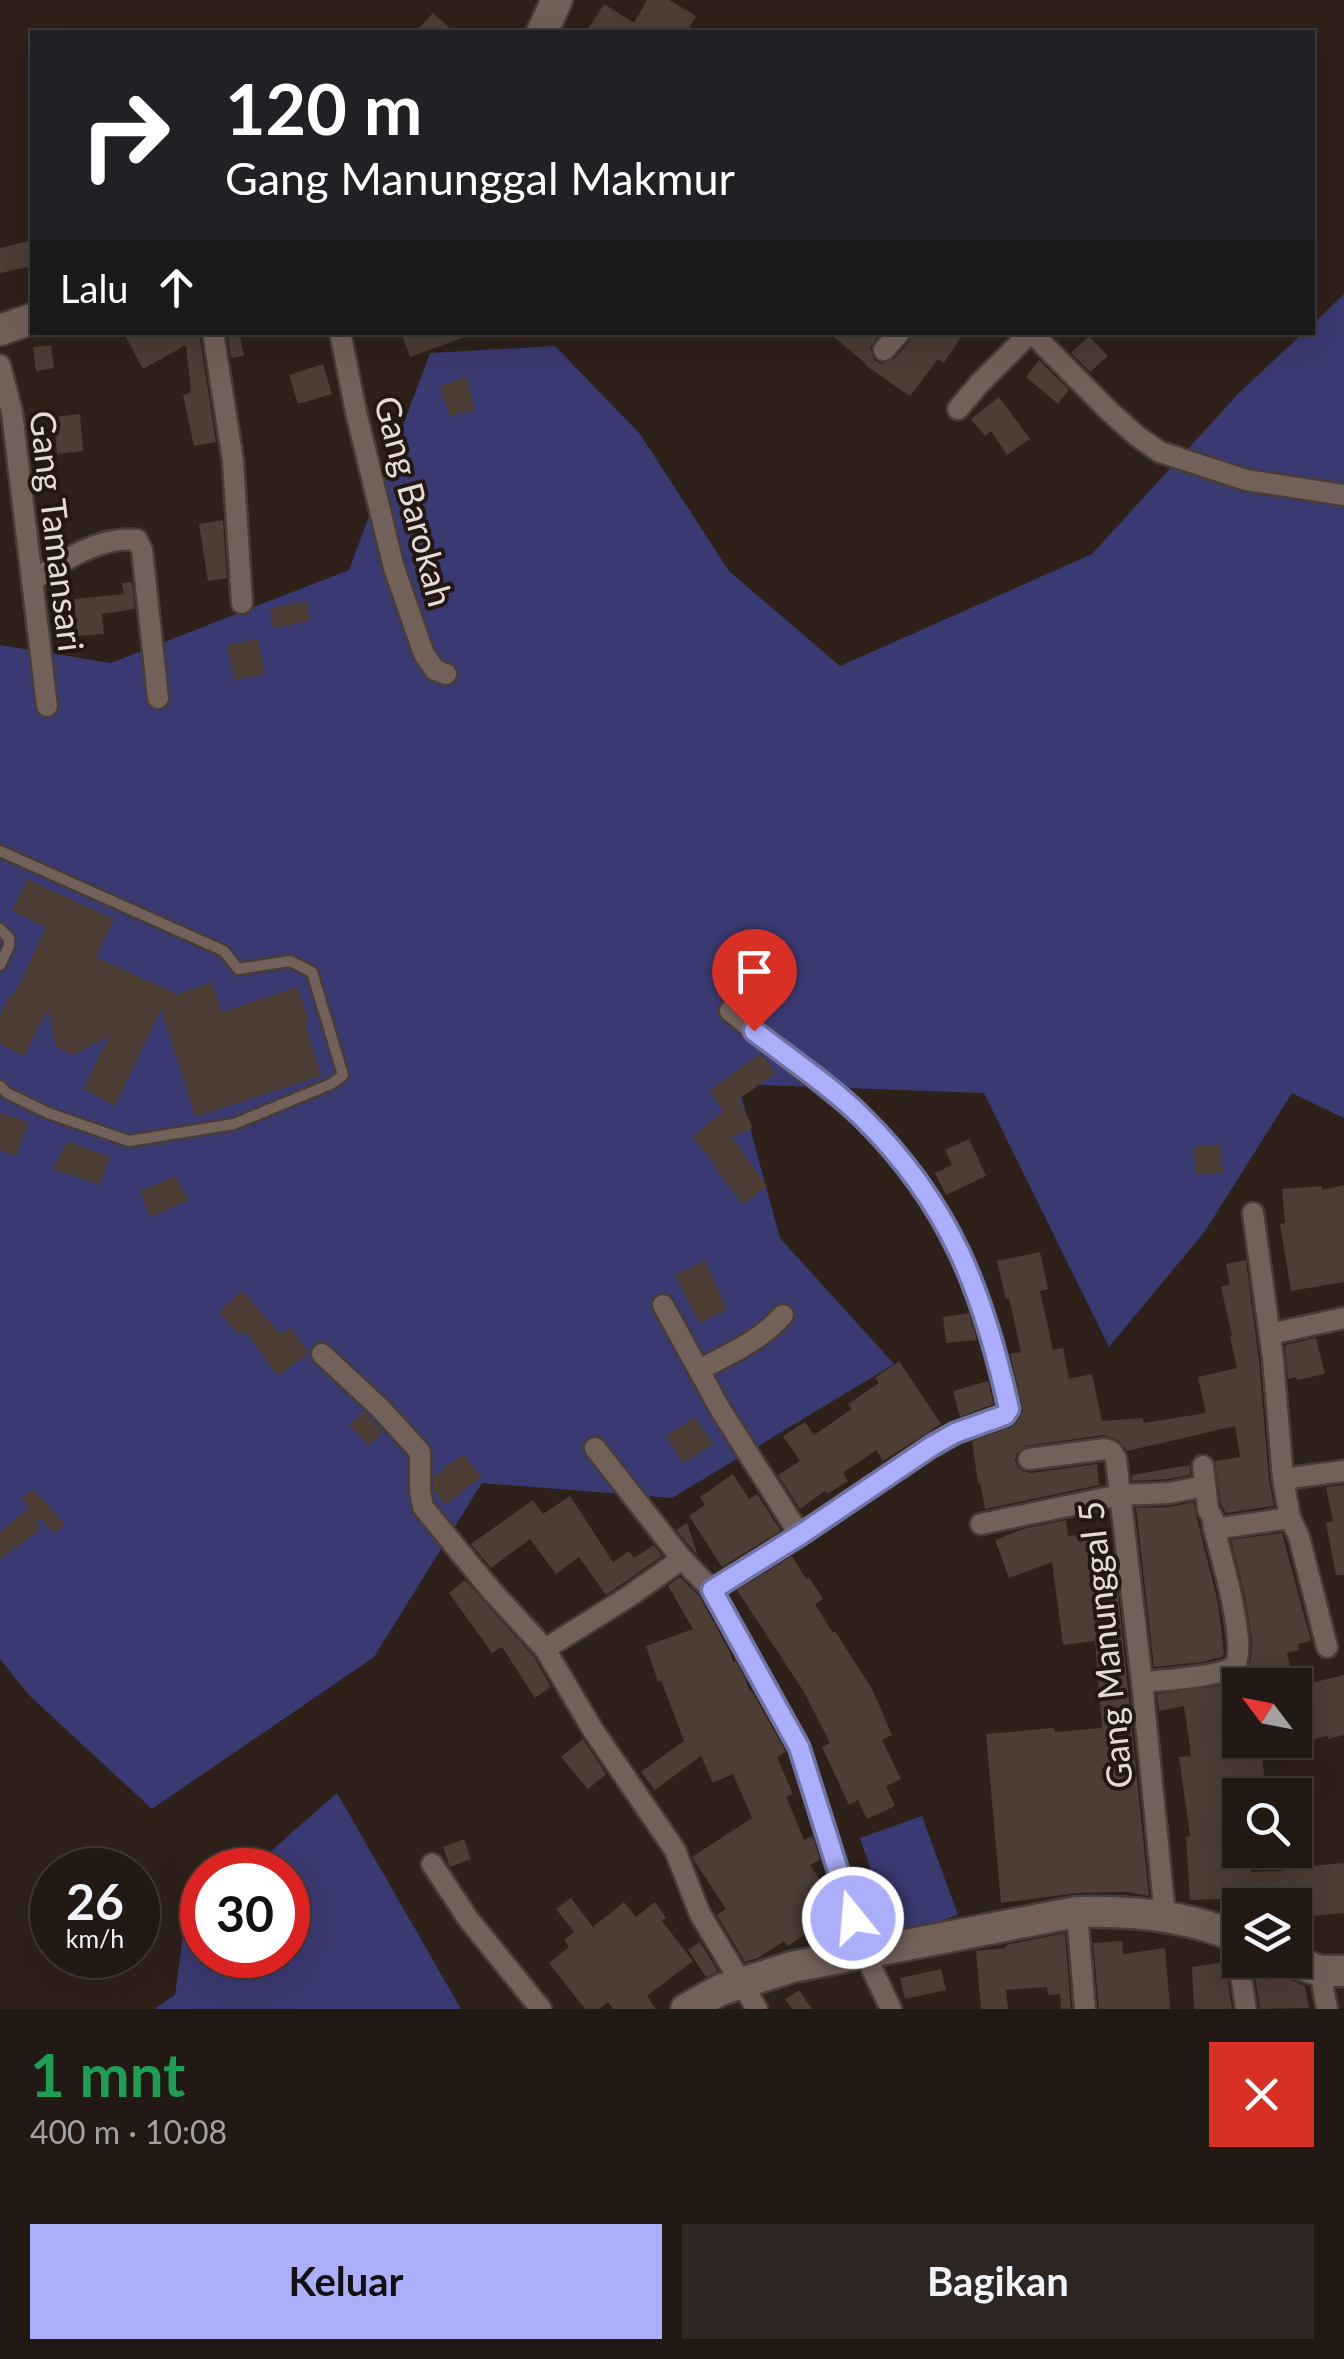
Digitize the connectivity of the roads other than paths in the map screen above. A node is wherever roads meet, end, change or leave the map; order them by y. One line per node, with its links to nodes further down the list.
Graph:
1 (558, 0): 2 (street)
2 (543, 30)
3 (30, 320): 4 (street)
4 (0, 330)
5 (213, 335): 15 (street)
6 (341, 335): 16 (street, Gang Barokah)
7 (897, 335): 10 (street)
8 (1028, 335): 12 (street)
9 (1034, 335): 13 (street)
10 (884, 350)
11 (0, 366): 14 (street, Gang Tamansari)
12 (958, 409)
13 (1344, 495)
14 (33, 580): 17 (street); 18 (street, Gang Tamansari)
15 (242, 603)
16 (446, 674)
17 (158, 698)
18 (48, 706)
19 (0, 851): 23 (lane)
20 (0, 930): 21 (lane)
21 (0, 965)
22 (730, 1011): 39 (street)
23 (0, 1086)
24 (1253, 1213): 28 (street)
25 (663, 1305): 30 (street)
26 (783, 1315): 30 (street)
27 (1344, 1318): 28 (street)
28 (1270, 1334): 34 (street)
29 (322, 1354): 43 (street)
30 (698, 1370): 39 (street)
31 (595, 1448): 40 (street)
32 (1029, 1459): 35 (street, Gang Manunggal 5)
33 (1344, 1471): 34 (street)
34 (1284, 1479): 36 (street)
35 (1120, 1495): 37 (street); 38 (street); 44 (street, Gang Manunggal 5)
36 (1290, 1518): 38 (street); 42 (street)
37 (980, 1524)
38 (1214, 1530): 44 (street)
39 (800, 1535): 41 (street)
40 (682, 1560): 41 (street); 43 (street)
41 (712, 1590): 49 (street)
42 (1326, 1647)
43 (546, 1648): 52 (street)
44 (1142, 1682): 47 (street, Gang Manunggal 5)
45 (432, 1864): 53 (street)
46 (1077, 1912): 47 (street); 49 (street); 57 (street)
47 (1165, 1916): 48 (street)
48 (1222, 1933)
49 (864, 1952): 52 (street); 56 (street)
50 (1332, 1971): 59 (street)
51 (1242, 1978): 58 (street)
52 (740, 1983): 54 (street); 55 (street)
53 (540, 2009)
54 (686, 2009)
55 (757, 2009)
56 (890, 2009)
57 (1085, 2009)
58 (1246, 2009)
59 (1327, 2009)

